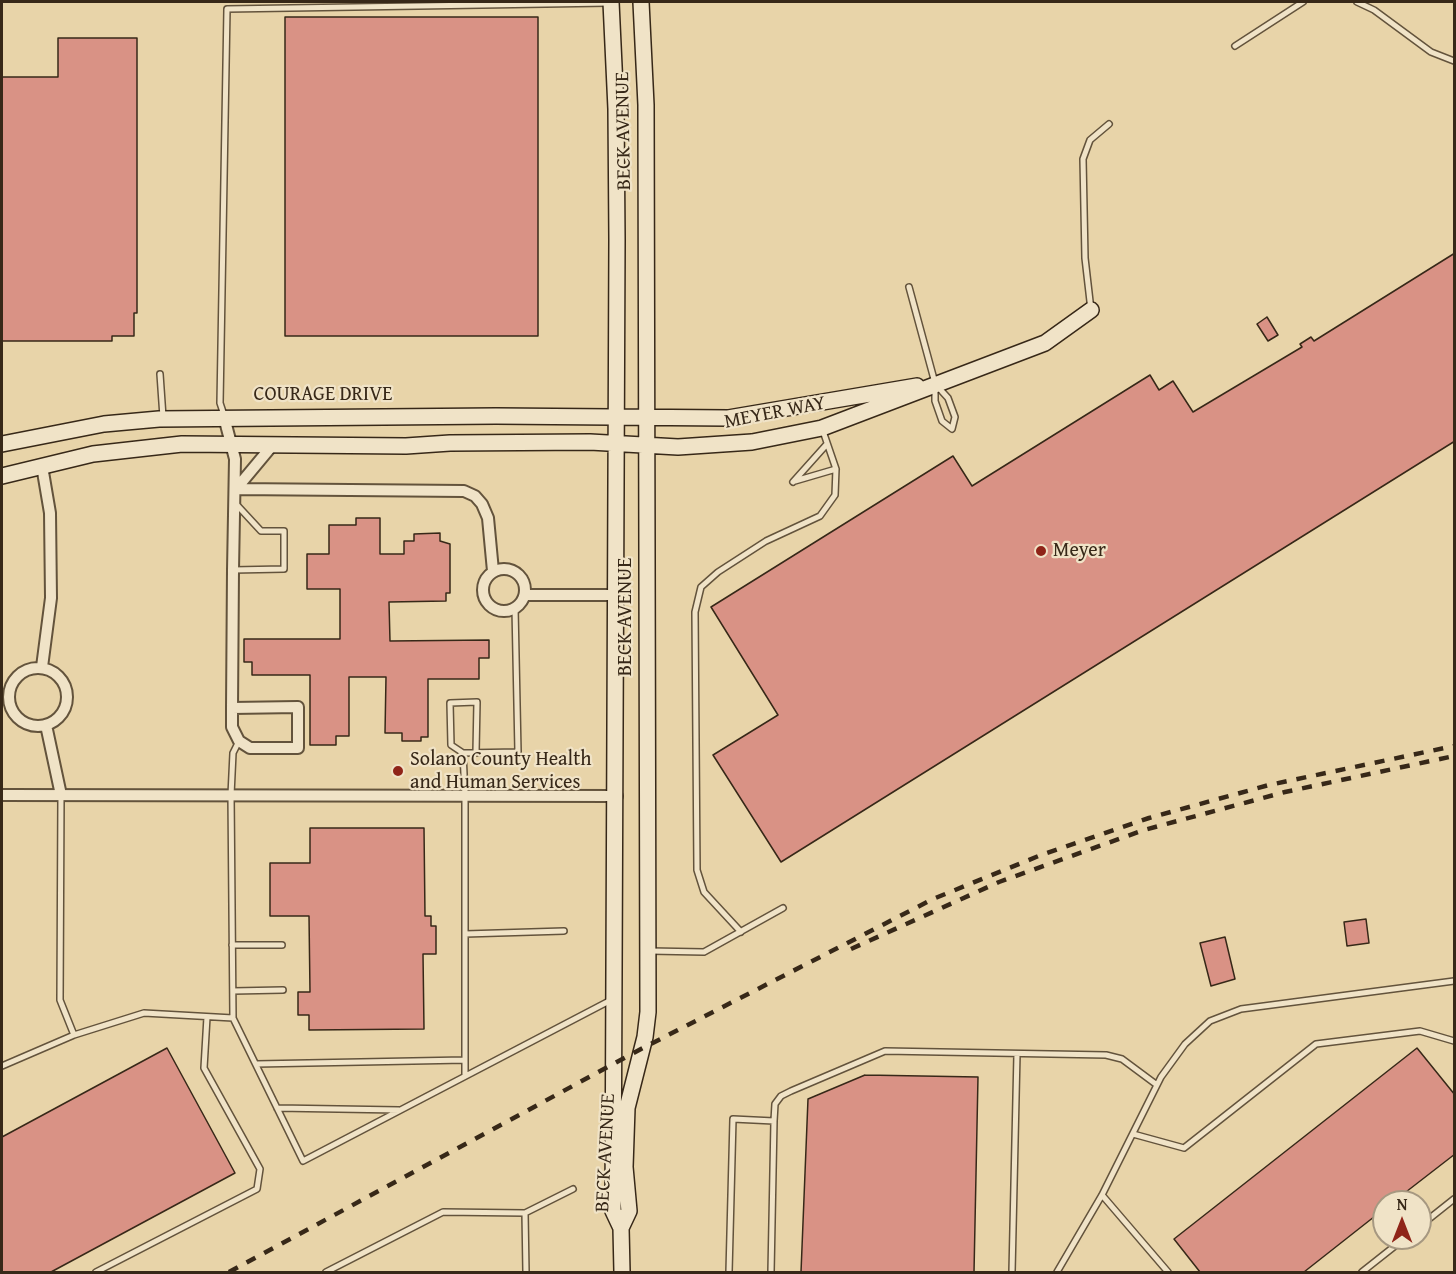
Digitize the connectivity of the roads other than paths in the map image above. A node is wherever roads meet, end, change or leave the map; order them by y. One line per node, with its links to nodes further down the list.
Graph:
1 (611, 2): 12 (lane); 13 (street, BECK AVENUE)
2 (641, 2): 14 (street, BECK AVENUE)
3 (1303, 2): 5 (lane)
4 (1357, 2): 6 (lane)
5 (1235, 46)
6 (1455, 61)
7 (1109, 124): 9 (lane)
8 (909, 287): 11 (lane)
9 (1091, 310): 11 (street, MEYER WAY)
10 (160, 374): 15 (lane)
11 (935, 383): 11 (lane); 14 (street, MEYER WAY); 16 (street, MEYER WAY)
12 (224, 417): 13 (street, COURAGE DRIVE); 15 (street, COURAGE DRIVE); 18 (street)
13 (616, 417): 14 (street, COURAGE DRIVE); 19 (street, BECK AVENUE)
14 (647, 418): 21 (street, BECK AVENUE)
15 (163, 419): 17 (street, COURAGE DRIVE)
16 (822, 428): 20 (lane); 21 (street, MEYER WAY)
17 (2, 444)
18 (232, 444): 22 (street); 23 (street); 26 (street)
19 (616, 444): 21 (street, MEYER WAY); 22 (street); 31 (street, BECK AVENUE)
20 (827, 444): 24 (lane); 24 (lane)
21 (647, 446): 50 (street, BECK AVENUE)
22 (271, 447): 26 (street)
23 (42, 466): 25 (street); 33 (street)
24 (836, 469): 46 (lane)
25 (2, 476)
26 (236, 489): 27 (street); 29 (street)
27 (236, 504): 28 (street); 28 (lane)
28 (233, 570): 34 (street)
29 (493, 571): 30 (street); 32 (street)
30 (525, 595): 31 (street); 32 (street)
31 (616, 595): 43 (street, BECK AVENUE)
32 (515, 608): 37 (lane)
33 (42, 667): 35 (street); 35 (street)
34 (232, 708): 36 (street); 36 (street)
35 (46, 725): 40 (street)
36 (239, 741): 41 (lane)
37 (476, 752): 38 (lane); 38 (lane)
38 (463, 753): 42 (lane)
39 (2, 795): 40 (street)
40 (61, 795): 41 (street); 57 (lane)
41 (231, 795): 42 (street); 48 (lane)
42 (465, 795): 43 (street); 47 (lane)
43 (617, 796): 54 (street, BECK AVENUE)
44 (783, 908): 46 (lane)
45 (564, 932): 47 (lane)
46 (741, 932): 50 (lane)
47 (465, 934): 60 (lane)
48 (232, 945): 49 (lane); 53 (lane)
49 (282, 945)
50 (648, 951): 74 (street, BECK AVENUE)
51 (1455, 981): 64 (lane)
52 (283, 990): 53 (lane)
53 (233, 991): 56 (lane)
54 (614, 998): 63 (lane); 74 (street, BECK AVENUE)
55 (207, 1017): 56 (lane); 57 (lane); 76 (lane)
56 (233, 1018): 61 (lane)
57 (74, 1035): 62 (lane)
58 (1455, 1041): 68 (lane)
59 (1017, 1054): 64 (lane); 67 (lane); 82 (lane)
60 (465, 1060): 61 (lane); 63 (lane)
61 (256, 1064): 65 (lane)
62 (2, 1066)
63 (465, 1076): 66 (lane)
64 (1157, 1085): 68 (lane)
65 (277, 1108): 66 (lane); 66 (lane)
66 (401, 1110)
67 (774, 1121): 80 (lane); 81 (lane)
68 (1133, 1134): 70 (lane)
69 (573, 1190): 72 (lane)
70 (1102, 1195): 83 (lane); 84 (lane)
71 (1455, 1199): 73 (lane)
72 (525, 1214): 77 (lane); 78 (lane)
73 (1432, 1217)
74 (621, 1228): 79 (street, BECK AVENUE)
75 (1390, 1250): 85 (lane)
76 (96, 1272)
77 (326, 1272)
78 (526, 1272)
79 (622, 1272)
80 (729, 1272)
81 (771, 1272)
82 (1012, 1272)
83 (1058, 1272)
84 (1168, 1272)
85 (1362, 1272)

